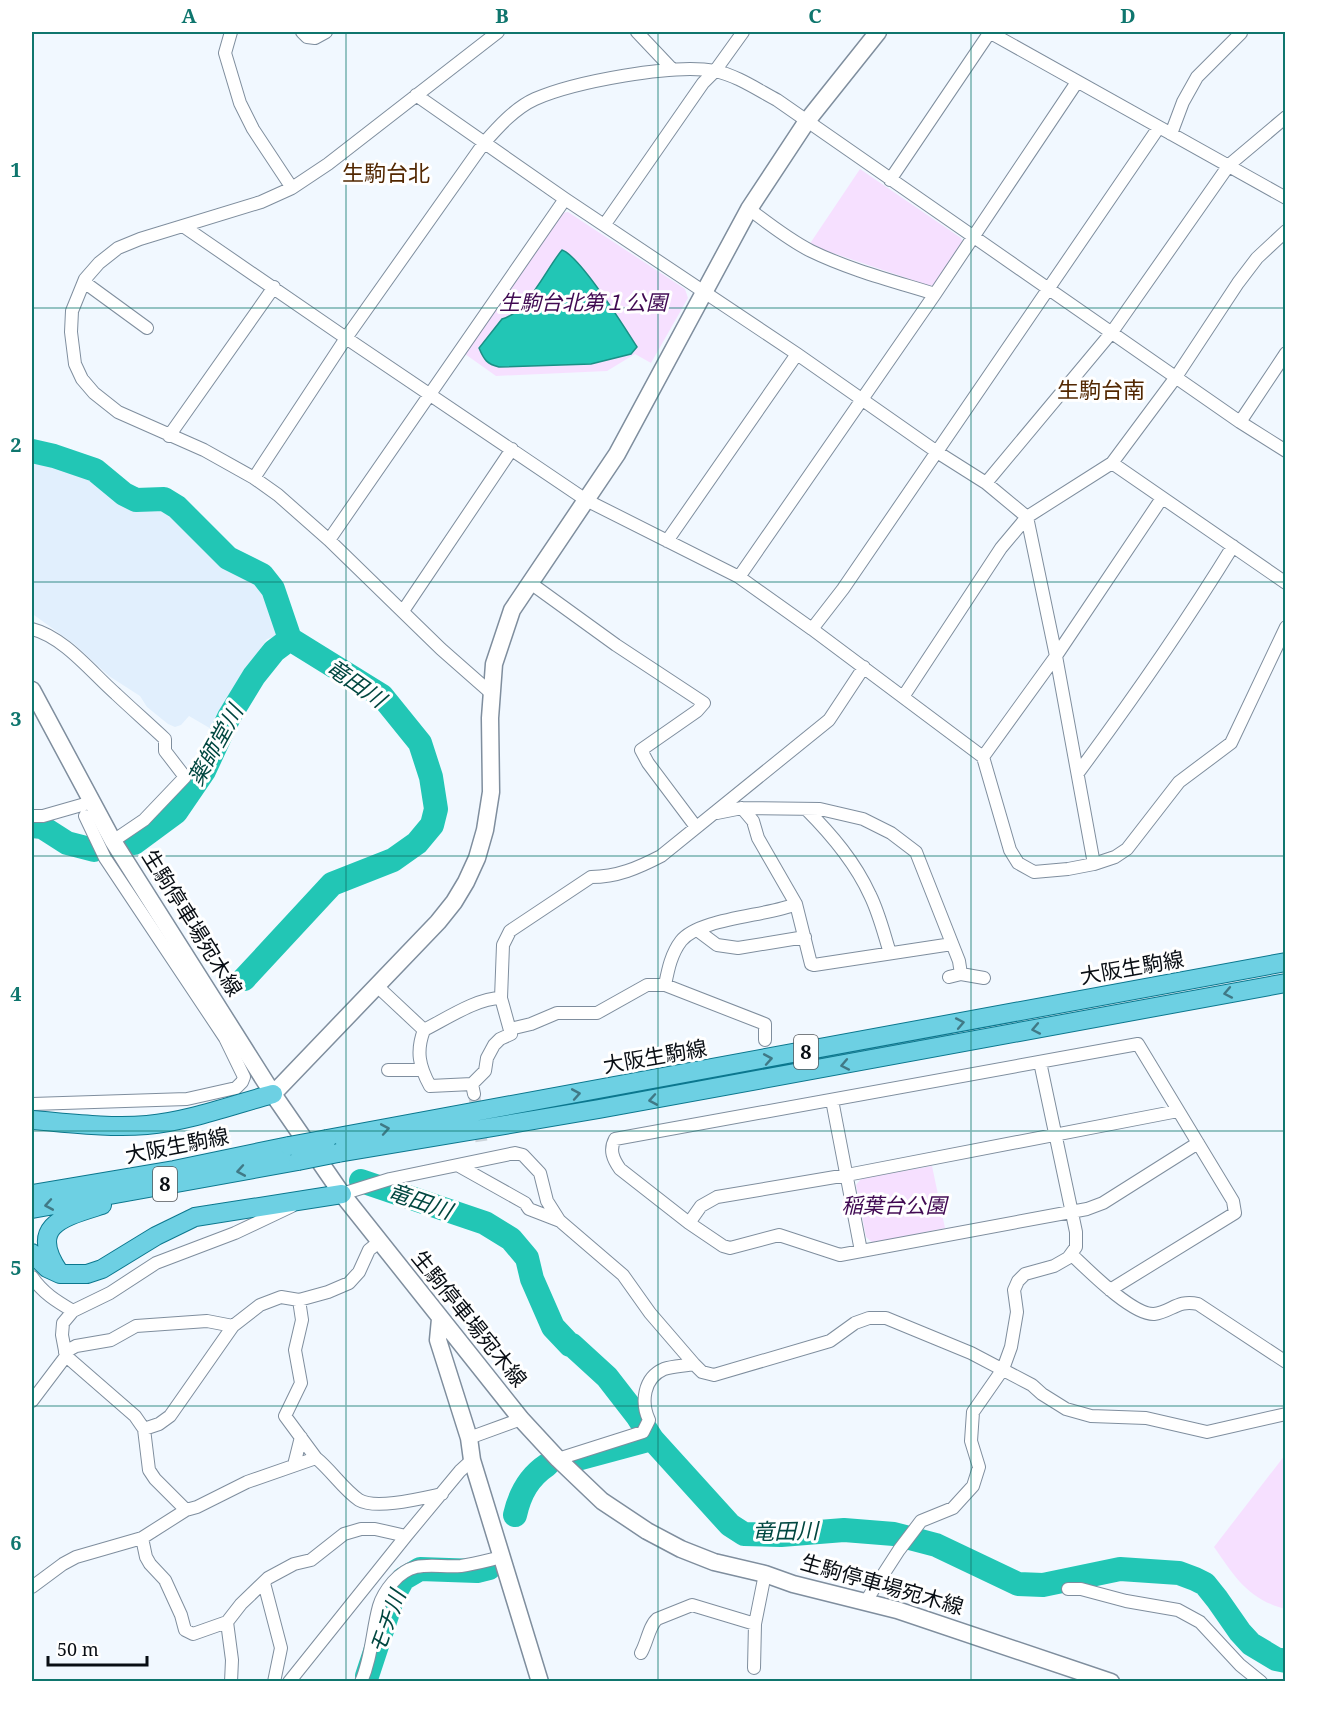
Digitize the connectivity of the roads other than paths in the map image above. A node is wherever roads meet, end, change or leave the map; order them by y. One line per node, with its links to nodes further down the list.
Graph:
1 (227, 32): 21 (street)
2 (302, 32): 3 (street)
3 (326, 32)
4 (498, 32): 13 (street)
5 (637, 32): 10 (street)
6 (743, 32): 11 (street)
7 (878, 32): 15 (street)
8 (990, 32): 12 (street); 20 (street)
9 (1241, 33): 17 (street)
10 (672, 69): 11 (street); 18 (street)
11 (716, 71): 15 (street); 25 (street)
12 (1077, 82): 16 (street); 28 (street)
13 (416, 95): 18 (street); 21 (street)
14 (1286, 117): 19 (street)
15 (807, 121): 20 (street); 24 (street)
16 (1160, 126): 17 (street); 31 (street)
17 (1171, 134): 19 (street)
18 (484, 143): 23 (street); 36 (street)
19 (1229, 165): 22 (street); 35 (street)
20 (890, 180): 28 (street)
21 (292, 188): 26 (street)
22 (1286, 198)
23 (565, 199): 25 (street); 40 (street)
24 (749, 208): 32 (street); 33 (street)
25 (605, 224): 32 (street)
26 (183, 226): 29 (street); 30 (street)
27 (1286, 231): 39 (street)
28 (974, 236): 31 (street); 33 (street)
29 (84, 282): 34 (street); 43 (street)
30 (274, 287): 36 (street); 43 (street)
31 (1048, 287): 35 (street); 46 (street)
32 (704, 293): 38 (street); 51 (street)
33 (935, 294): 41 (street)
34 (147, 328)
35 (1112, 332): 39 (street); 49 (street)
36 (346, 338): 40 (street); 48 (street)
37 (1286, 353): 42 (street)
38 (796, 354): 41 (street); 54 (street)
39 (1176, 377): 42 (street); 47 (street)
40 (431, 394): 44 (street); 53 (street)
41 (862, 400): 46 (street); 56 (street)
42 (1240, 422): 45 (street)
43 (169, 435): 48 (street)
44 (512, 449): 51 (street); 59 (street)
45 (1286, 451)
46 (937, 452): 49 (street); 62 (street)
47 (1112, 463): 50 (street); 52 (street)
48 (254, 478): 53 (street)
49 (986, 483): 52 (street)
50 (1162, 498): 55 (street); 63 (street)
51 (586, 500): 54 (street); 57 (street)
52 (1027, 517): 63 (street); 67 (street)
53 (329, 540): 59 (street)
54 (667, 541): 56 (street)
55 (1233, 546): 58 (street); 69 (street)
56 (739, 577): 62 (street)
57 (529, 582): 66 (street); 75 (street)
58 (1286, 583)
59 (403, 611): 66 (street)
60 (1286, 627): 77 (street)
61 (32, 629): 76 (street)
62 (812, 629): 64 (street)
63 (1056, 656): 68 (street); 69 (street)
64 (864, 668): 67 (street); 74 (street)
65 (32, 690): 71 (street, 生駒停車場宛木線)
66 (491, 693): 87 (street)
67 (903, 697): 68 (street)
68 (984, 757): 77 (street)
69 (1078, 773): 77 (street)
70 (742, 808): 72 (street); 74 (street); 78 (street)
71 (88, 809): 73 (street); 76 (street, 生駒停車場宛木線); 97 (street)
72 (806, 809): 81 (street); 82 (street)
73 (32, 814)
74 (712, 814): 75 (street)
75 (696, 827): 88 (street)
76 (113, 841): 95 (street, 生駒停車場宛木線)
77 (1094, 864)
78 (796, 904): 79 (street); 80 (street)
79 (697, 930): 80 (street); 86 (street)
80 (805, 937): 82 (street)
81 (952, 944): 82 (street); 84 (street)
82 (890, 953)
83 (1286, 962): 103 (main road, 大阪生駒線 / 8, one-way to 83)
84 (984, 978)
85 (1286, 982): 103 (main road, 大阪生駒線 / 8, one-way to 103)
86 (665, 985): 89 (street); 91 (street)
87 (377, 986): 90 (street); 95 (street)
88 (501, 998): 89 (street); 90 (street)
89 (510, 1029): 94 (street)
90 (424, 1030): 94 (street)
91 (765, 1040)
92 (1040, 1062): 96 (street); 98 (street); 100 (street)
93 (388, 1070): 94 (street)
94 (421, 1070)
95 (273, 1094): 99 (main road); 110 (street, 生駒停車場宛木線)
96 (832, 1100): 106 (street); 115 (street)
97 (32, 1104)
98 (1178, 1111): 100 (street); 101 (street)
99 (32, 1119)
100 (1056, 1136): 106 (street); 113 (street)
101 (1198, 1143): 113 (street); 122 (street)
102 (482, 1145): 104 (street)
103 (332, 1146): 107 (main road, 大阪生駒線 / 8, bridge)
104 (484, 1159): 105 (street); 114 (street)
105 (459, 1167): 110 (street); 114 (street)
106 (847, 1175): 115 (street); 117 (street)
107 (176, 1176): 108 (main road); 109 (main road, 大阪生駒線 / 8); 112 (main road, 大阪生駒線 / 8, one-way to 112); 120 (main road)
108 (32, 1182)
109 (32, 1194)
110 (342, 1194): 111 (main road); 116 (street, 生駒停車場宛木線)
111 (303, 1200): 120 (main road); 124 (street)
112 (32, 1209)
113 (1072, 1212): 117 (street); 119 (street)
114 (560, 1221): 129 (street)
115 (689, 1223): 117 (street)
116 (379, 1242): 123 (street); 125 (street, 生駒停車場宛木線)
117 (861, 1251)
118 (32, 1253): 120 (main road)
119 (1071, 1254): 122 (street); 130 (street)
120 (60, 1274)
121 (32, 1277): 124 (street)
122 (1110, 1290): 128 (street)
123 (299, 1300): 126 (street); 135 (street)
124 (73, 1311): 127 (street)
125 (440, 1319): 133 (street, 生駒停車場宛木線); 136 (street)
126 (233, 1326): 127 (street); 134 (street)
127 (65, 1354): 131 (street); 134 (street)
128 (1286, 1362)
129 (694, 1365): 130 (street); 138 (street)
130 (1003, 1369): 132 (street); 150 (street)
131 (32, 1401)
132 (1286, 1414)
133 (520, 1419): 136 (street); 138 (street, 生駒停車場宛木線)
134 (144, 1429): 142 (street)
135 (301, 1437): 137 (street); 140 (street)
136 (469, 1438): 139 (street)
137 (316, 1458): 140 (street); 141 (street)
138 (558, 1459): 146 (street, 生駒停車場宛木線)
139 (472, 1460): 141 (street); 145 (street)
140 (294, 1465): 142 (street)
141 (442, 1494): 143 (street)
142 (186, 1510): 144 (street)
143 (406, 1536): 147 (street); 157 (street)
144 (142, 1539): 148 (street); 151 (street)
145 (502, 1557): 158 (street); 159 (street)
146 (765, 1574): 150 (street, 生駒停車場宛木線); 152 (street)
147 (264, 1583): 151 (street); 156 (street)
148 (32, 1587)
149 (1068, 1589): 161 (street)
150 (866, 1601): 160 (street, 生駒停車場宛木線)
151 (227, 1622): 155 (street)
152 (755, 1624): 153 (street); 154 (street)
153 (641, 1653)
154 (754, 1668)
155 (231, 1682)
156 (274, 1682)
157 (289, 1682)
158 (361, 1682)
159 (540, 1682)
160 (1111, 1682)
161 (1261, 1682)

